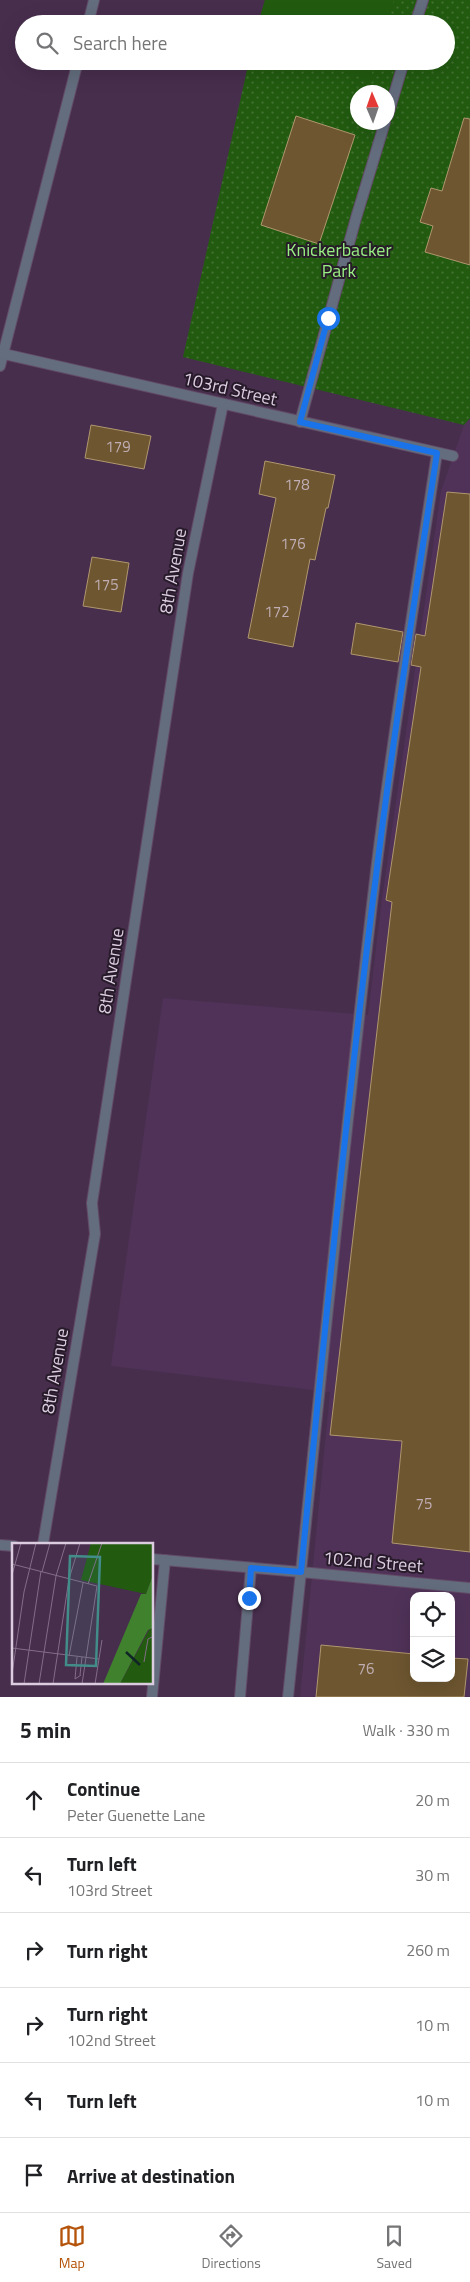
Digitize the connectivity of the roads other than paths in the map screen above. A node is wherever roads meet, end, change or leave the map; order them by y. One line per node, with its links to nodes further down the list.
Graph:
1 (94, 0): 3 (street)
2 (423, 0): 4 (street)
3 (90, 15)
4 (418, 15)
5 (76, 70): 9 (street)
6 (401, 70): 7 (street)
7 (395, 91)
8 (383, 130): 12 (street)
9 (1, 353): 10 (street); 11 (street, 103rd Street)
10 (0, 366)
11 (223, 404): 12 (street, 103rd Street); 15 (street, 8th Avenue)
12 (300, 422): 13 (street, 103rd Street)
13 (437, 453): 14 (street, 103rd Street); 19 (street)
14 (453, 456)
15 (43, 1543)
16 (154, 1559): 17 (street, 102nd Street)
17 (165, 1560): 18 (street, 102nd Street); 21 (street)
18 (251, 1568): 19 (street, 102nd Street); 24 (street)
19 (301, 1572): 20 (street, 102nd Street); 25 (street)
20 (470, 1588)
21 (154, 1676)
22 (153, 1684): 23 (street)
23 (152, 1697)
24 (240, 1697)
25 (288, 1697)

